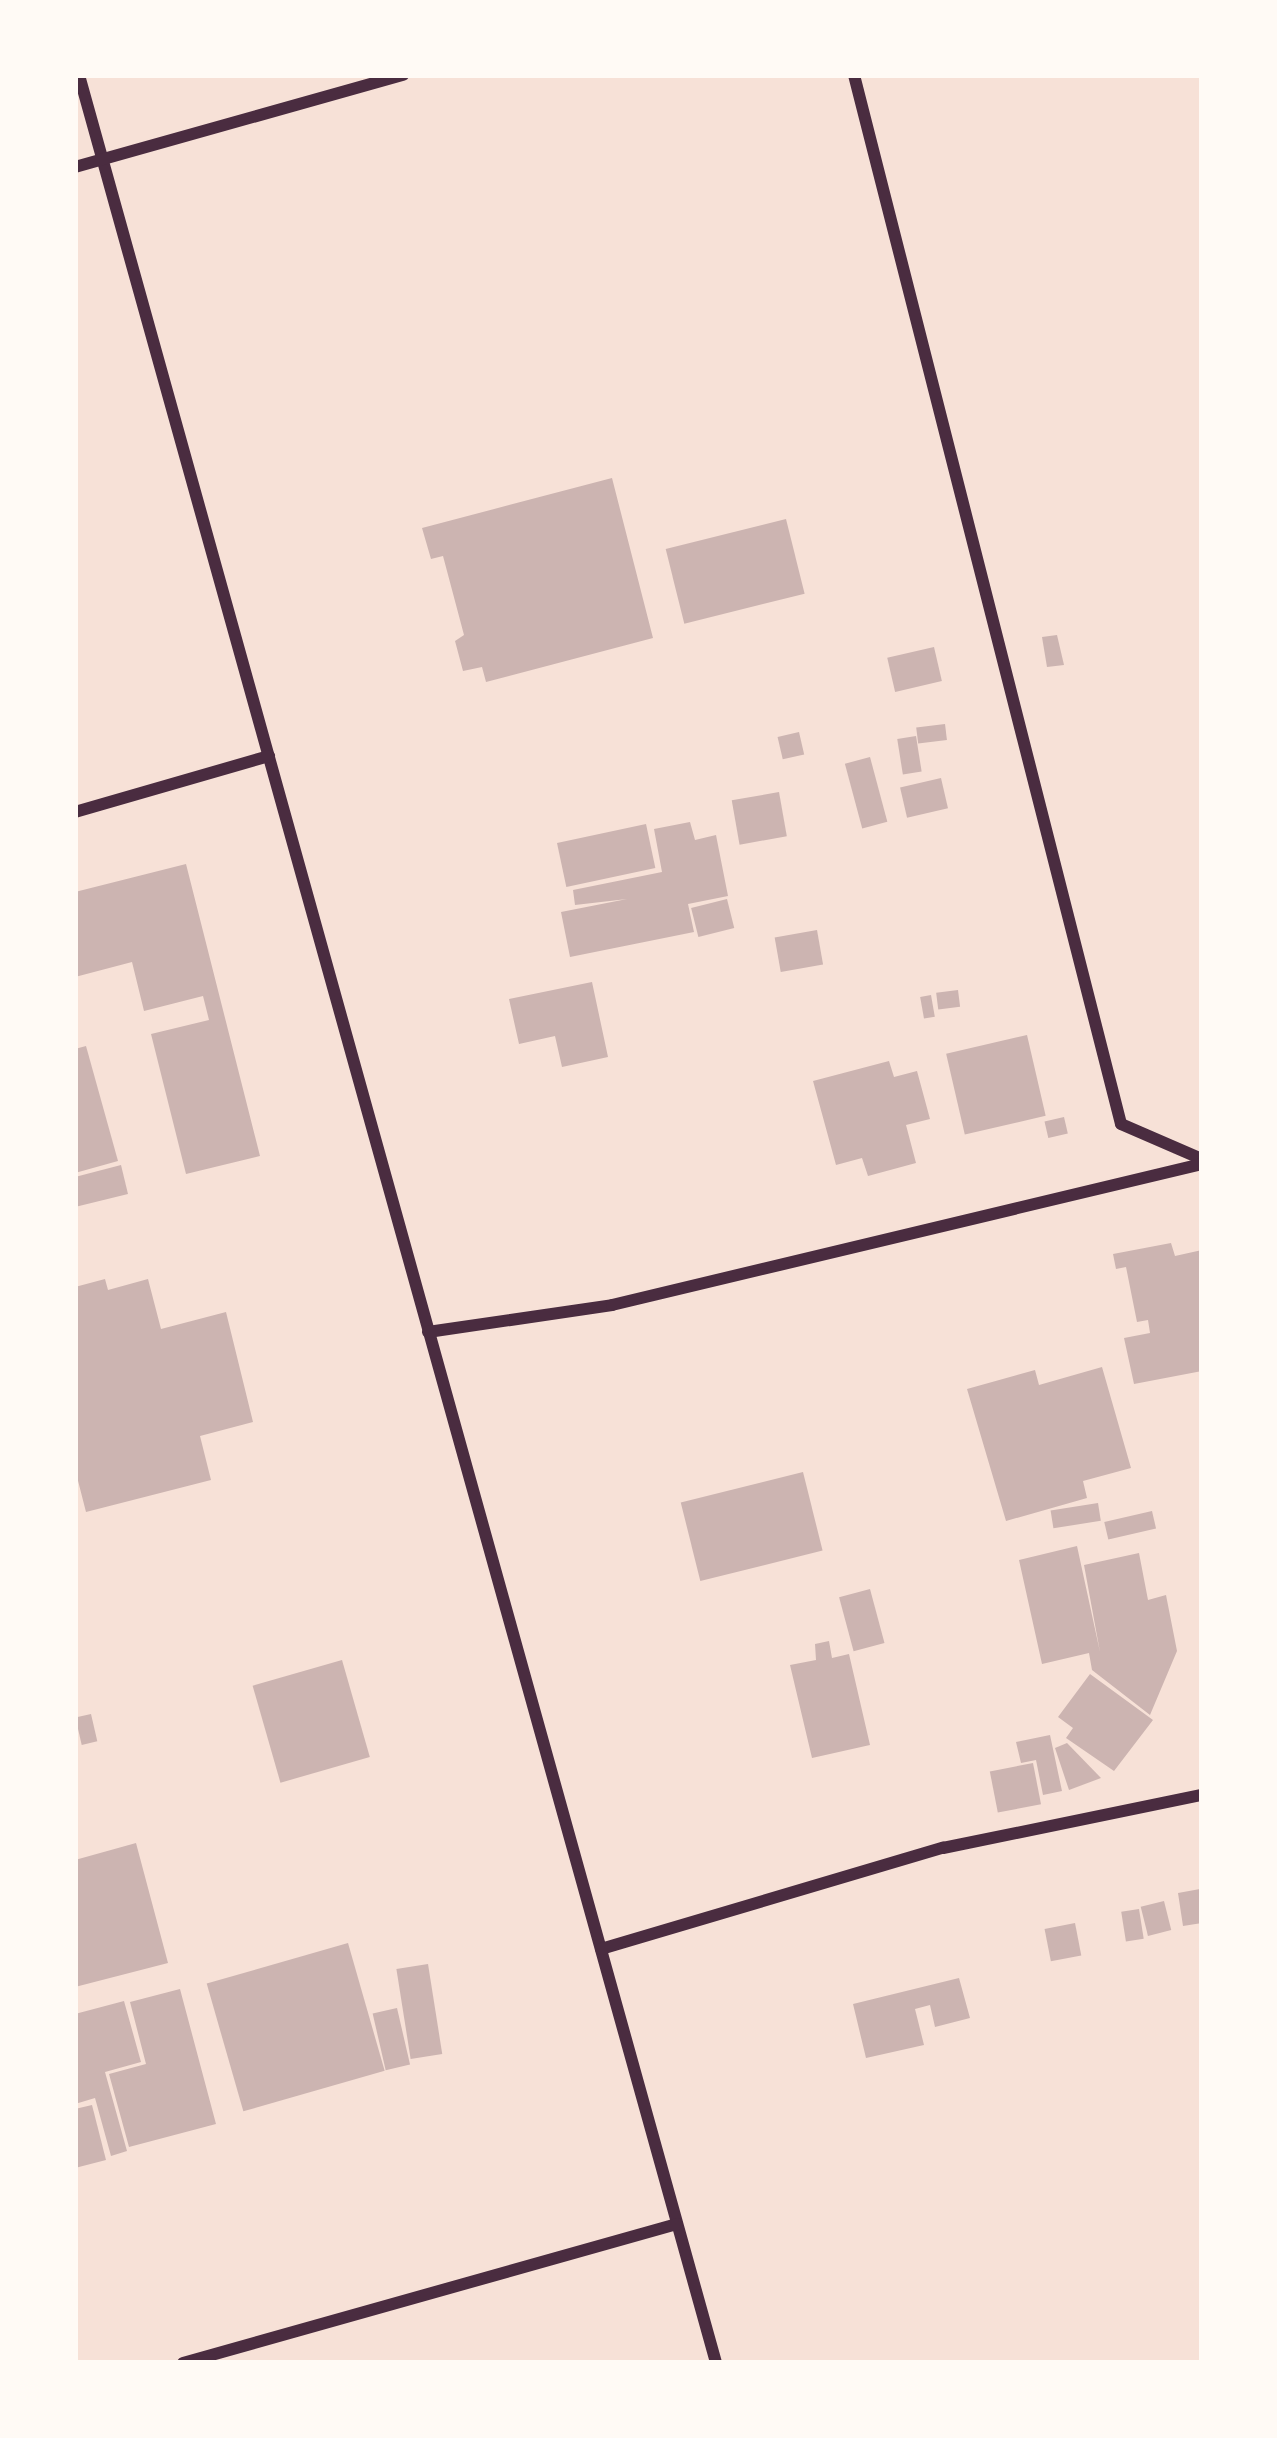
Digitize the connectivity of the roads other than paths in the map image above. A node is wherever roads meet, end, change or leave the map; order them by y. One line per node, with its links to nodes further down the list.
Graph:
1 (79, 75): 4 (street)
2 (403, 75): 4 (street)
3 (854, 75): 8 (street)
4 (102, 159): 5 (street); 6 (street)
5 (75, 167)
6 (269, 756): 7 (street); 9 (street)
7 (75, 812)
8 (1202, 1161): 9 (street)
9 (428, 1332): 11 (street)
10 (1202, 1795): 11 (street)
11 (601, 1949): 12 (street)
12 (677, 2224): 13 (street); 14 (street)
13 (182, 2363)
14 (716, 2363)

